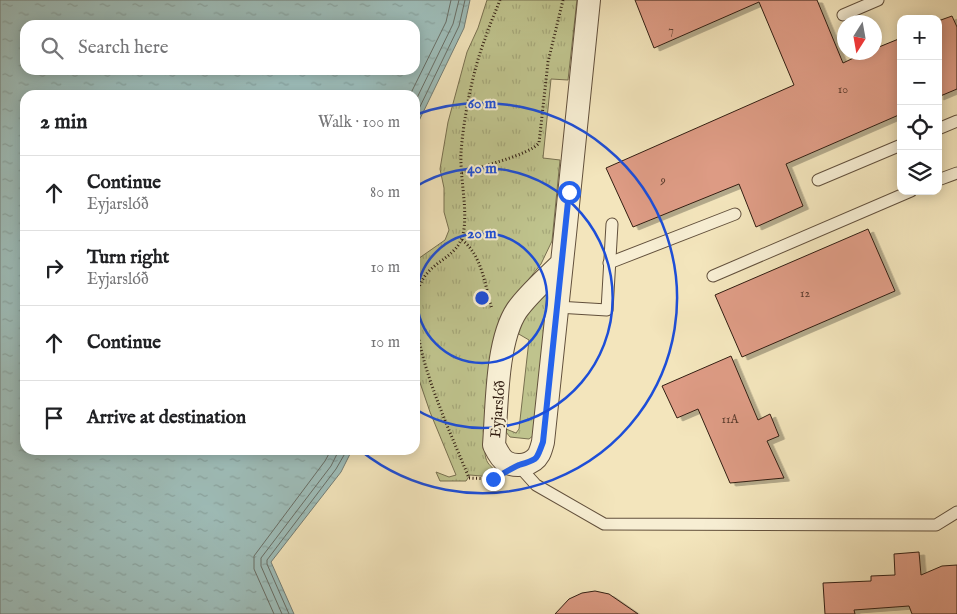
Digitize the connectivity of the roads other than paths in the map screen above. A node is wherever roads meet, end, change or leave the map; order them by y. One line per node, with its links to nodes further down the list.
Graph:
1 (589, 0): 13 (street)
2 (878, 0): 3 (lane)
3 (843, 15)
4 (957, 121): 5 (lane)
5 (942, 127)
6 (897, 147): 9 (lane)
7 (957, 173): 8 (lane)
8 (942, 179)
9 (818, 180)
10 (902, 195): 15 (lane)
11 (735, 214): 14 (lane)
12 (612, 224): 14 (lane)
13 (562, 263): 16 (street); 17 (street, Eyjarslóð)
14 (610, 263): 16 (lane)
15 (713, 276)
16 (558, 308): 17 (street)
17 (518, 466): 18 (lane)
18 (957, 512)

